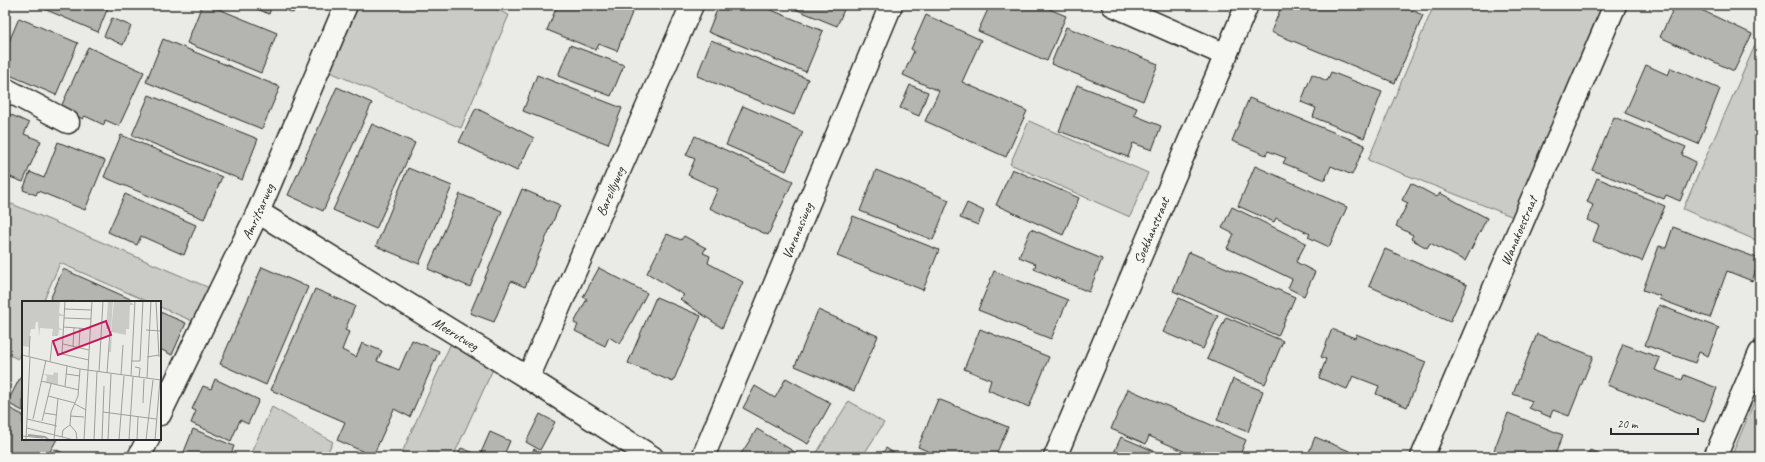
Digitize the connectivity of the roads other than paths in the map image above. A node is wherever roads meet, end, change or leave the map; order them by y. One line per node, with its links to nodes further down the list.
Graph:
1 (346, 5): 10 (street, Amritsarweg)
2 (692, 5): 12 (street, Bareillyweg)
3 (891, 5): 17 (street, Varanasiweg)
4 (1113, 5): 7 (street)
5 (1247, 5): 7 (street, Soekhanstraat)
6 (1615, 5): 19 (street, Wanakoestraat)
7 (1226, 55): 18 (street, Soekhanstraat)
8 (5, 89): 9 (street)
9 (68, 122)
10 (258, 212): 12 (street, Meerutweg); 13 (street, Amritsarweg)
11 (1760, 353): 20 (street)
12 (528, 378): 16 (street, Meerutweg)
13 (161, 412)
14 (148, 440): 15 (street)
15 (139, 457)
16 (652, 457)
17 (703, 457)
18 (1055, 457)
19 (1422, 457)
20 (1716, 457)

